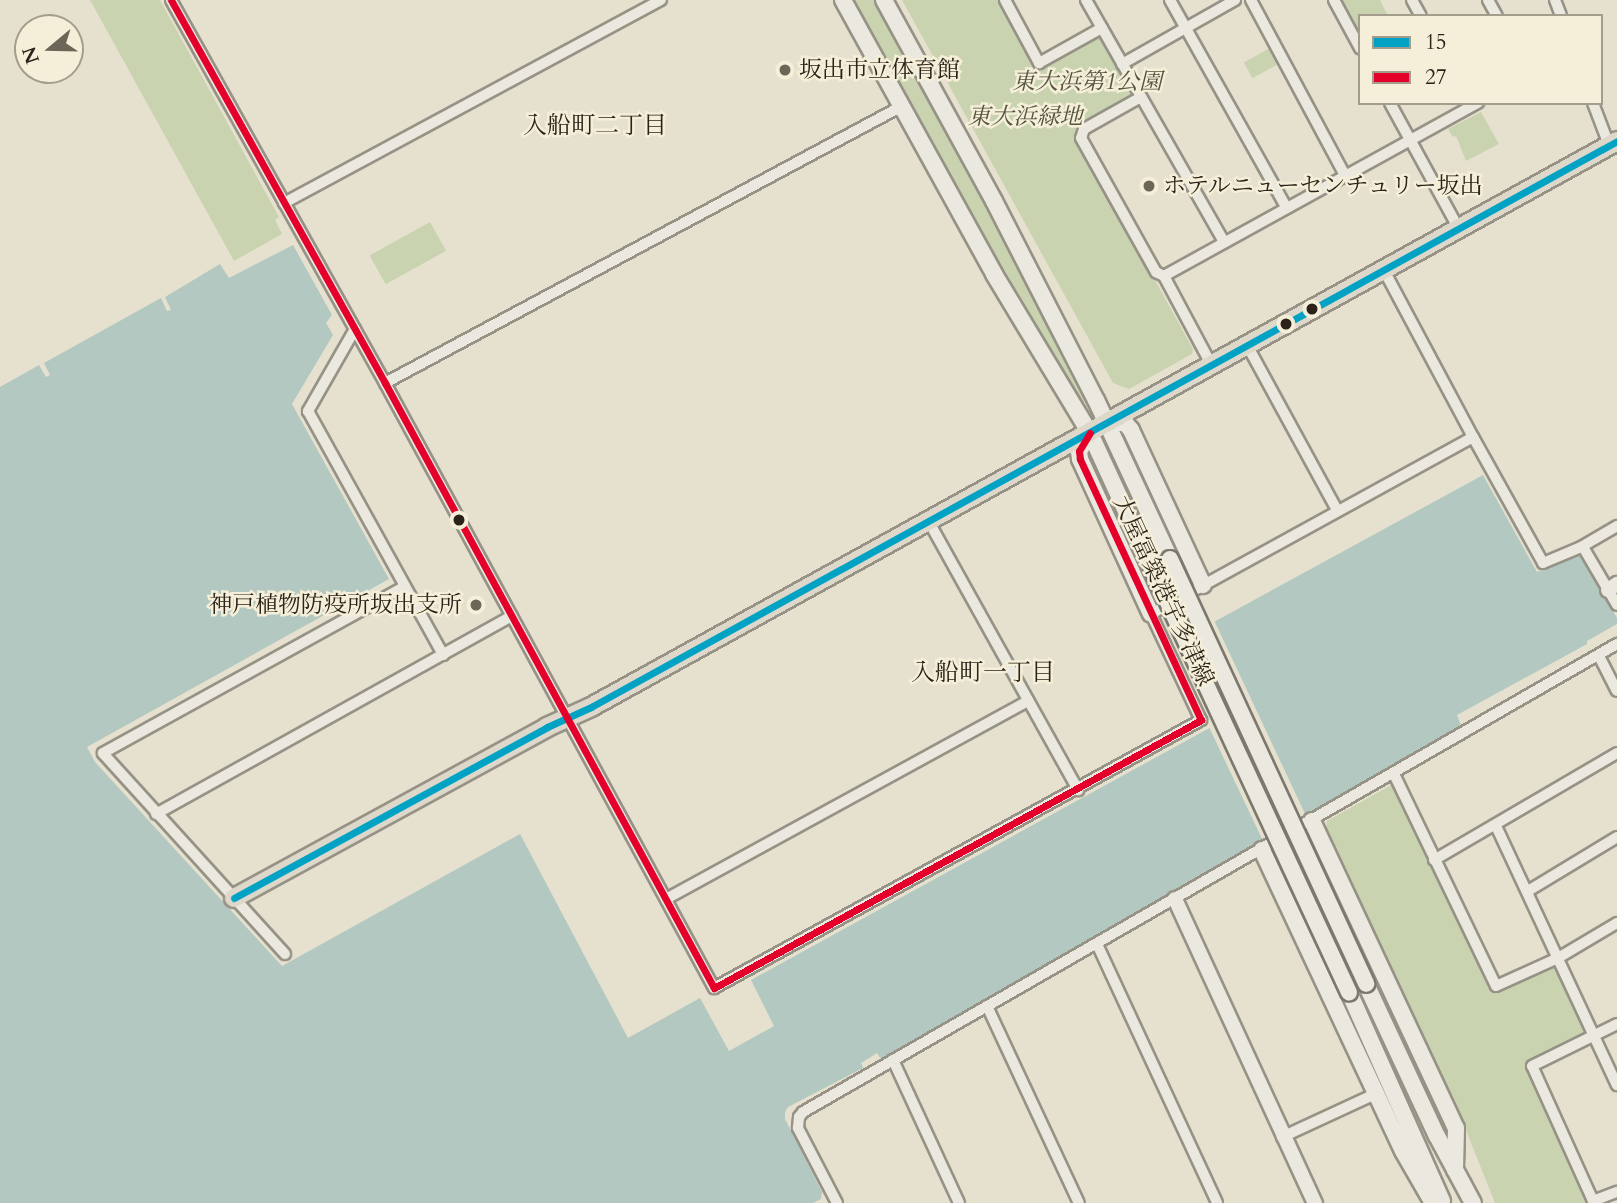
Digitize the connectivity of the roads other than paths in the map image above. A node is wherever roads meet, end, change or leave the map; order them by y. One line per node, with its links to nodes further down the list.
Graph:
1 (171, 0): 23 (street)
2 (661, 0): 23 (street)
3 (843, 0): 19 (main road, 大屋冨築港宇多津線)
4 (884, 0): 33 (main road, 大屋冨築港宇多津線)
5 (1005, 0): 11 (street)
6 (1086, 0): 11 (street)
7 (1170, 0): 12 (street)
8 (1235, 0): 12 (street)
9 (1251, 0): 22 (street)
10 (1334, 0): 13 (street)
11 (1102, 28): 14 (street)
12 (1185, 28): 14 (street); 24 (street)
13 (1358, 44)
14 (1122, 64): 15 (street)
15 (1141, 97): 26 (street); 28 (street)
16 (1391, 105): 20 (street)
17 (1471, 105): 20 (street)
18 (1594, 105): 21 (street)
19 (902, 106): 32 (street); 34 (main road, 大屋冨築港宇多津線)
20 (1410, 141): 22 (street); 25 (street)
21 (1613, 143): 25 (main road)
22 (1345, 175): 24 (street)
23 (284, 203): 29 (street)
24 (1286, 207): 26 (street)
25 (1459, 229): 27 (main road)
26 (1224, 242): 28 (street)
27 (1384, 270): 30 (main road); 35 (street)
28 (1164, 276): 31 (street)
29 (355, 329): 32 (street); 41 (street)
30 (1247, 345): 31 (main road); 36 (street)
31 (1211, 364): 33 (main road)
32 (385, 383): 45 (street)
33 (1107, 423): 34 (main road); 40 (main road); 76 (main road, 大屋冨築港宇多津線, bridge)
34 (1090, 433): 37 (main road); 44 (main road); 85 (main road, 大屋冨築港宇多津線, bridge)
35 (1473, 437): 36 (street); 39 (street)
36 (1337, 510): 40 (street)
37 (929, 522): 50 (street); 51 (main road)
38 (1617, 526): 39 (street)
39 (1583, 547): 42 (street)
40 (1203, 585): 44 (street)
41 (404, 587): 47 (street); 55 (street)
42 (1613, 587): 43 (street)
43 (1617, 604)
44 (1151, 614): 54 (street)
45 (512, 616): 47 (street); 51 (street)
46 (1617, 644): 48 (street)
47 (443, 654): 55 (street)
48 (1599, 656): 49 (street); 53 (street)
49 (1617, 691)
50 (1028, 701): 54 (street); 63 (street)
51 (568, 717): 62 (main road); 63 (street)
52 (1617, 753): 57 (street)
53 (1394, 774): 56 (street); 60 (street)
54 (1078, 790): 63 (street)
55 (156, 814): 62 (street)
56 (1312, 821): 59 (street); 76 (main road)
57 (1496, 826): 60 (street); 61 (street)
58 (1617, 837): 61 (street)
59 (1262, 850): 64 (street); 74 (main road)
60 (1434, 860): 68 (street)
61 (1528, 891): 68 (street)
62 (234, 898): 67 (street)
63 (666, 899)
64 (1175, 899): 66 (street); 75 (street)
65 (1617, 923): 68 (street)
66 (1097, 944): 69 (street); 82 (street)
67 (285, 954)
68 (1558, 958): 71 (street)
69 (987, 1006): 72 (street); 81 (street)
70 (1617, 1024): 71 (street)
71 (1595, 1037): 73 (street); 78 (street)
72 (892, 1060): 79 (street); 80 (street)
73 (1617, 1085)
74 (1376, 1094): 75 (street); 84 (main road)
75 (1282, 1137): 83 (street)
76 (1455, 1170): 86 (main road, 大屋冨築港宇多津線)
77 (1617, 1192): 78 (street)
78 (1593, 1202)
79 (837, 1203)
80 (958, 1203)
81 (1079, 1203)
82 (1217, 1203)
83 (1315, 1203)
84 (1433, 1203)
85 (1443, 1203)
86 (1473, 1203)

